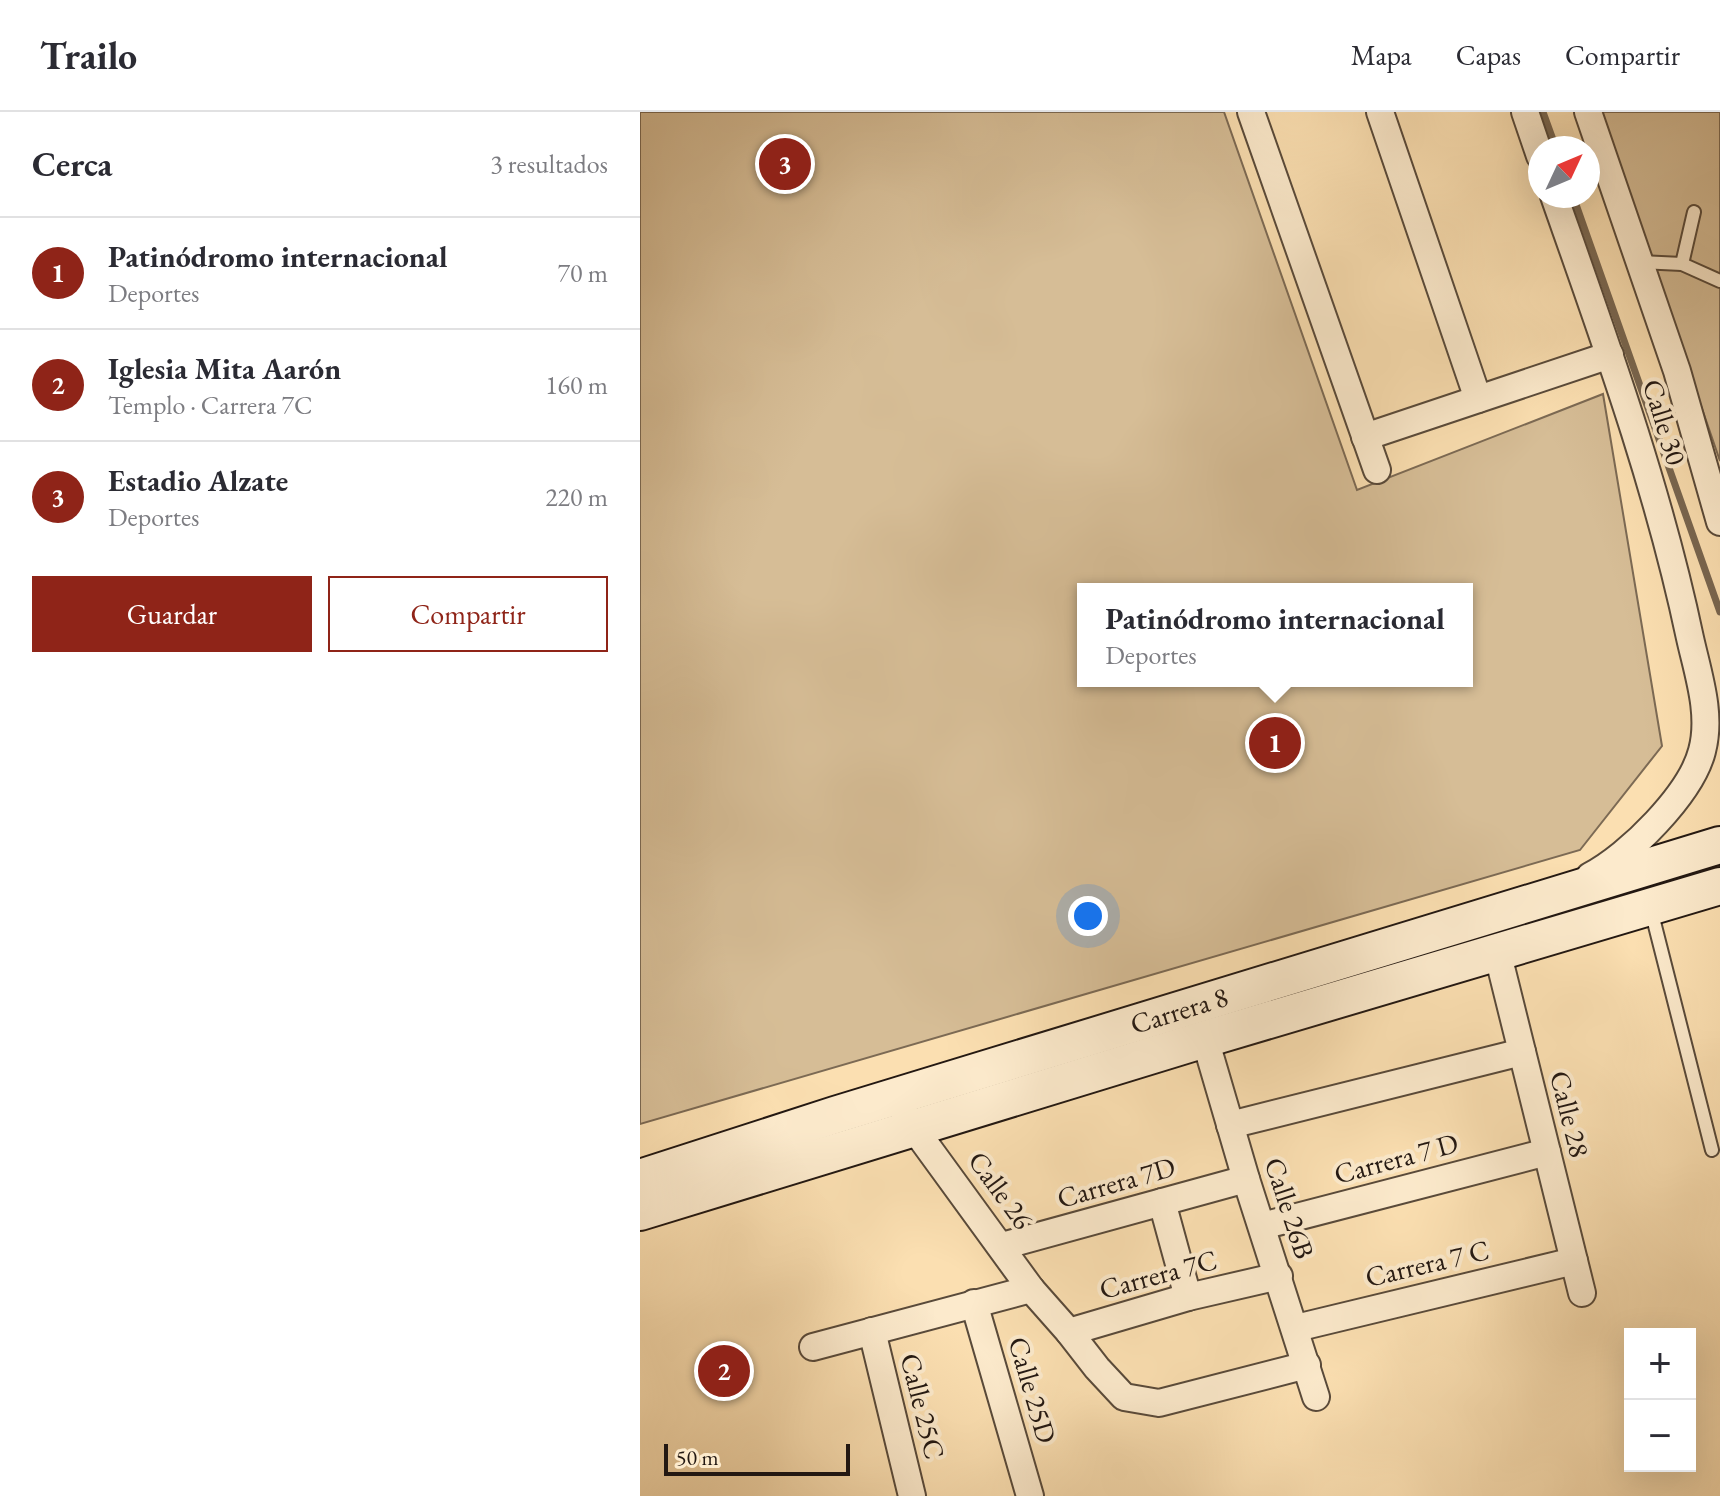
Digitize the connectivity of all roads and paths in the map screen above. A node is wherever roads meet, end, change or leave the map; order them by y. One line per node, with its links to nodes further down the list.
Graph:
1 (1251, 112): 13 (street)
2 (1380, 112): 12 (street)
3 (1525, 112): 5 (street)
4 (1588, 112): 8 (street, Calle 30)
5 (1533, 136)
6 (1558, 208): 11 (street, Calle 30)
7 (1694, 212): 9 (lane)
8 (1640, 262): 9 (lane); 15 (street, Calle 30)
9 (1682, 264): 10 (lane)
10 (1720, 281)
11 (1610, 355): 12 (street); 18 (street, Calle 30)
12 (1478, 399): 13 (street)
13 (1365, 437): 14 (street)
14 (1377, 470)
15 (1720, 522)
16 (1720, 845): 18 (main road, Carrera 8)
17 (1720, 886): 19 (main road, Carrera 8)
18 (1557, 895): 23 (main road, Carrera 8)
19 (1650, 907): 20 (main road, Carrera 8); 26 (lane)
20 (1497, 951): 21 (main road, Carrera 8); 22 (street, Calle 28)
21 (1205, 1039): 24 (street, Calle 26B); 25 (main road, Carrera 8)
22 (1522, 1052): 24 (street); 27 (street, Calle 28)
23 (888, 1099): 25 (street, Calle 26); 28 (main road, Carrera 8)
24 (1230, 1125): 29 (street, Calle 26B)
25 (915, 1127): 31 (main road, Carrera 8); 33 (street, Calle 26)
26 (1712, 1150)
27 (1547, 1152): 32 (street, Carrera 7 D); 34 (street, Calle 28)
28 (640, 1178)
29 (1246, 1179): 30 (street, Carrera 7D); 32 (street, Calle 26B)
30 (1162, 1202): 33 (street, Carrera 7D); 38 (street)
31 (640, 1212)
32 (1262, 1226): 35 (street, Calle 26B)
33 (1002, 1246): 36 (street, Calle 26)
34 (1574, 1261): 37 (street, Calle 28); 41 (street, Carrera 7 C)
35 (1279, 1276): 38 (street, Carrera 7C); 41 (street, Calle 26B)
36 (1031, 1289): 39 (street); 40 (street, Calle 26)
37 (1582, 1293)
38 (1188, 1297): 40 (street, Carrera 7C)
39 (974, 1303): 42 (street); 47 (street, Calle 25D)
40 (1064, 1326): 44 (street, Calle 26)
41 (1296, 1328): 44 (street, Calle 26B)
42 (872, 1331): 43 (street); 46 (street, Calle 25C)
43 (813, 1347)
44 (1307, 1365): 45 (street, Calle 26B)
45 (1316, 1397)
46 (912, 1496)
47 (1030, 1496)

